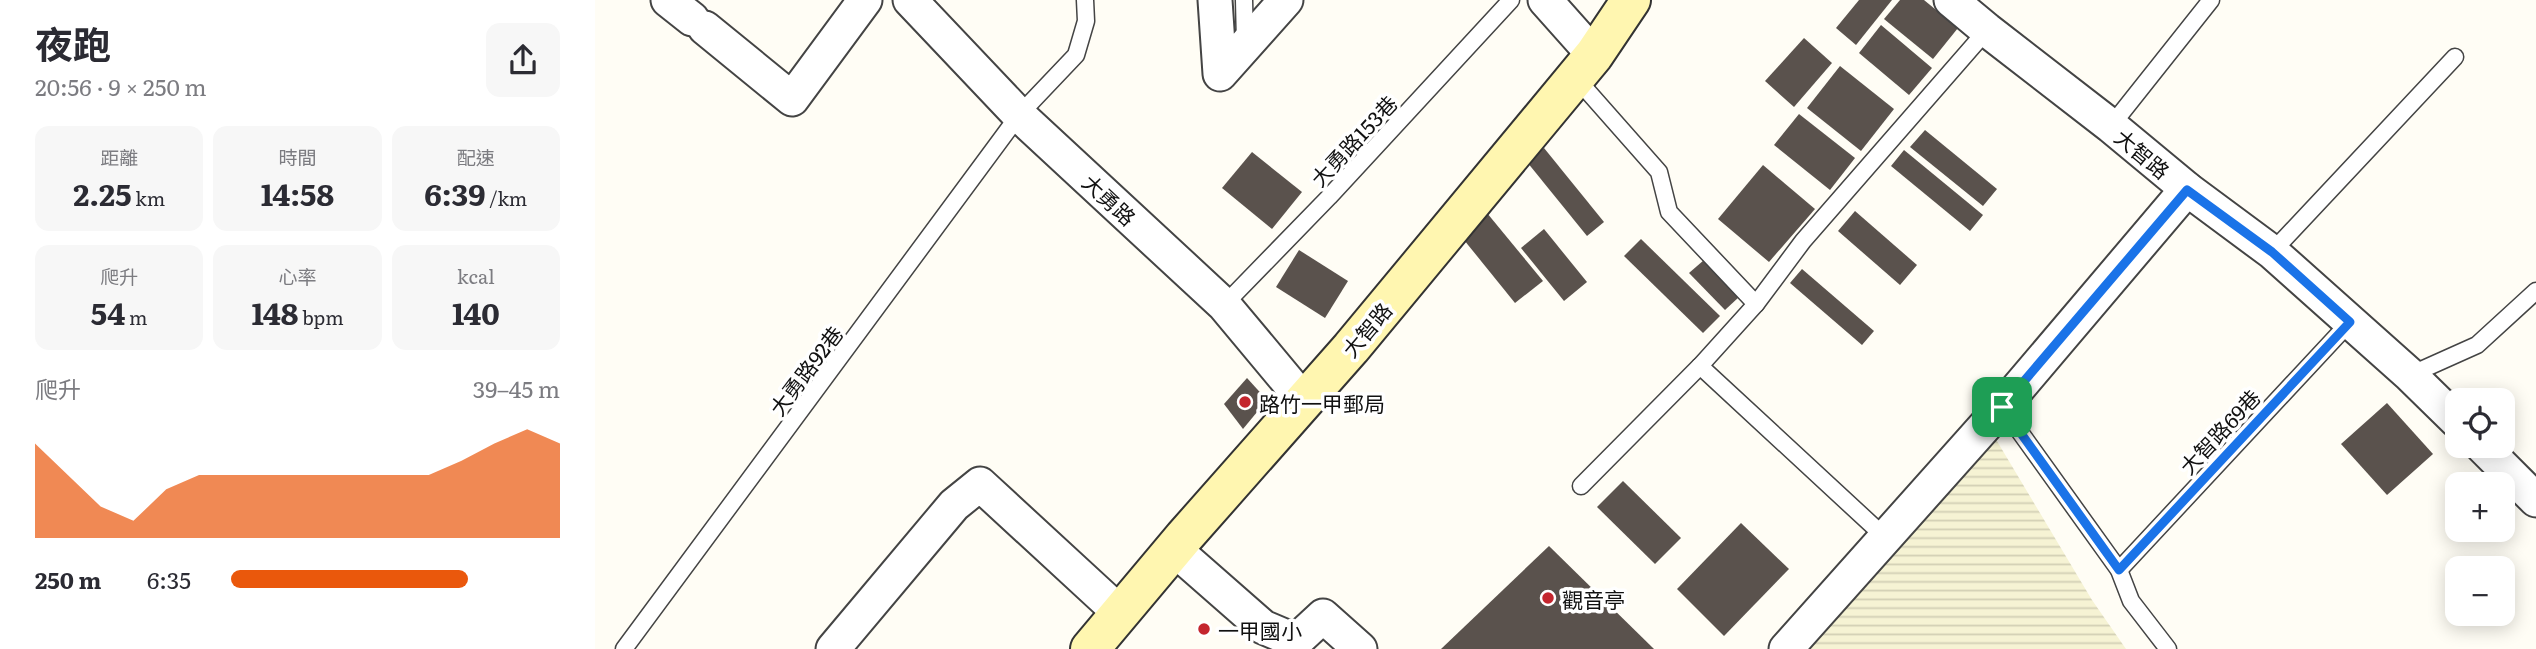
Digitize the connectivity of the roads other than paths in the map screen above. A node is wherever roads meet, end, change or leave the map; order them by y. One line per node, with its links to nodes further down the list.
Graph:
1 (865, 0): 12 (street)
2 (910, 0): 17 (street, 大勇路)
3 (1085, 0): 17 (lane, 大勇路92巷)
4 (1215, 0): 14 (street)
5 (1244, 0): 14 (lane)
6 (1286, 0): 14 (street)
7 (1511, 0): 23 (lane, 大勇路153巷)
8 (1545, 0): 16 (street)
9 (1631, 0): 16 (street, 大智路)
10 (1951, 0): 13 (street, 大智路)
11 (2211, 0): 18 (lane)
12 (689, 16)
13 (1987, 30): 18 (street, 大智路); 22 (lane)
14 (1245, 47)
15 (2455, 58): 20 (lane)
16 (1585, 67): 22 (lane); 27 (street, 大智路)
17 (1019, 115): 23 (street, 大勇路); 37 (lane, 大勇路92巷)
18 (2112, 126): 19 (street, 大智路)
19 (2187, 190): 20 (street, 大智路); 28 (street)
20 (2272, 252): 24 (street, 大智路)
21 (2536, 291): 26 (lane)
22 (1756, 304): 25 (lane)
23 (1223, 305): 27 (street, 大勇路)
24 (2350, 322): 26 (street, 大智路); 35 (lane, 大智路69巷)
25 (1700, 366): 31 (lane); 33 (lane)
26 (2410, 374): 29 (street, 大智路)
27 (1305, 402): 34 (street, 大智路)
28 (2002, 407): 33 (street); 35 (lane)
29 (2445, 409)
30 (2494, 458): 32 (street)
31 (1581, 486)
32 (2536, 500)
33 (1887, 539): 41 (street)
34 (1174, 549): 36 (street, 大智路); 40 (street)
35 (2119, 570): 42 (lane)
36 (1120, 613): 38 (street); 39 (street, 大智路)
37 (624, 649)
38 (833, 649)
39 (1090, 649)
40 (1360, 649)
41 (1786, 649)
42 (2168, 649)

